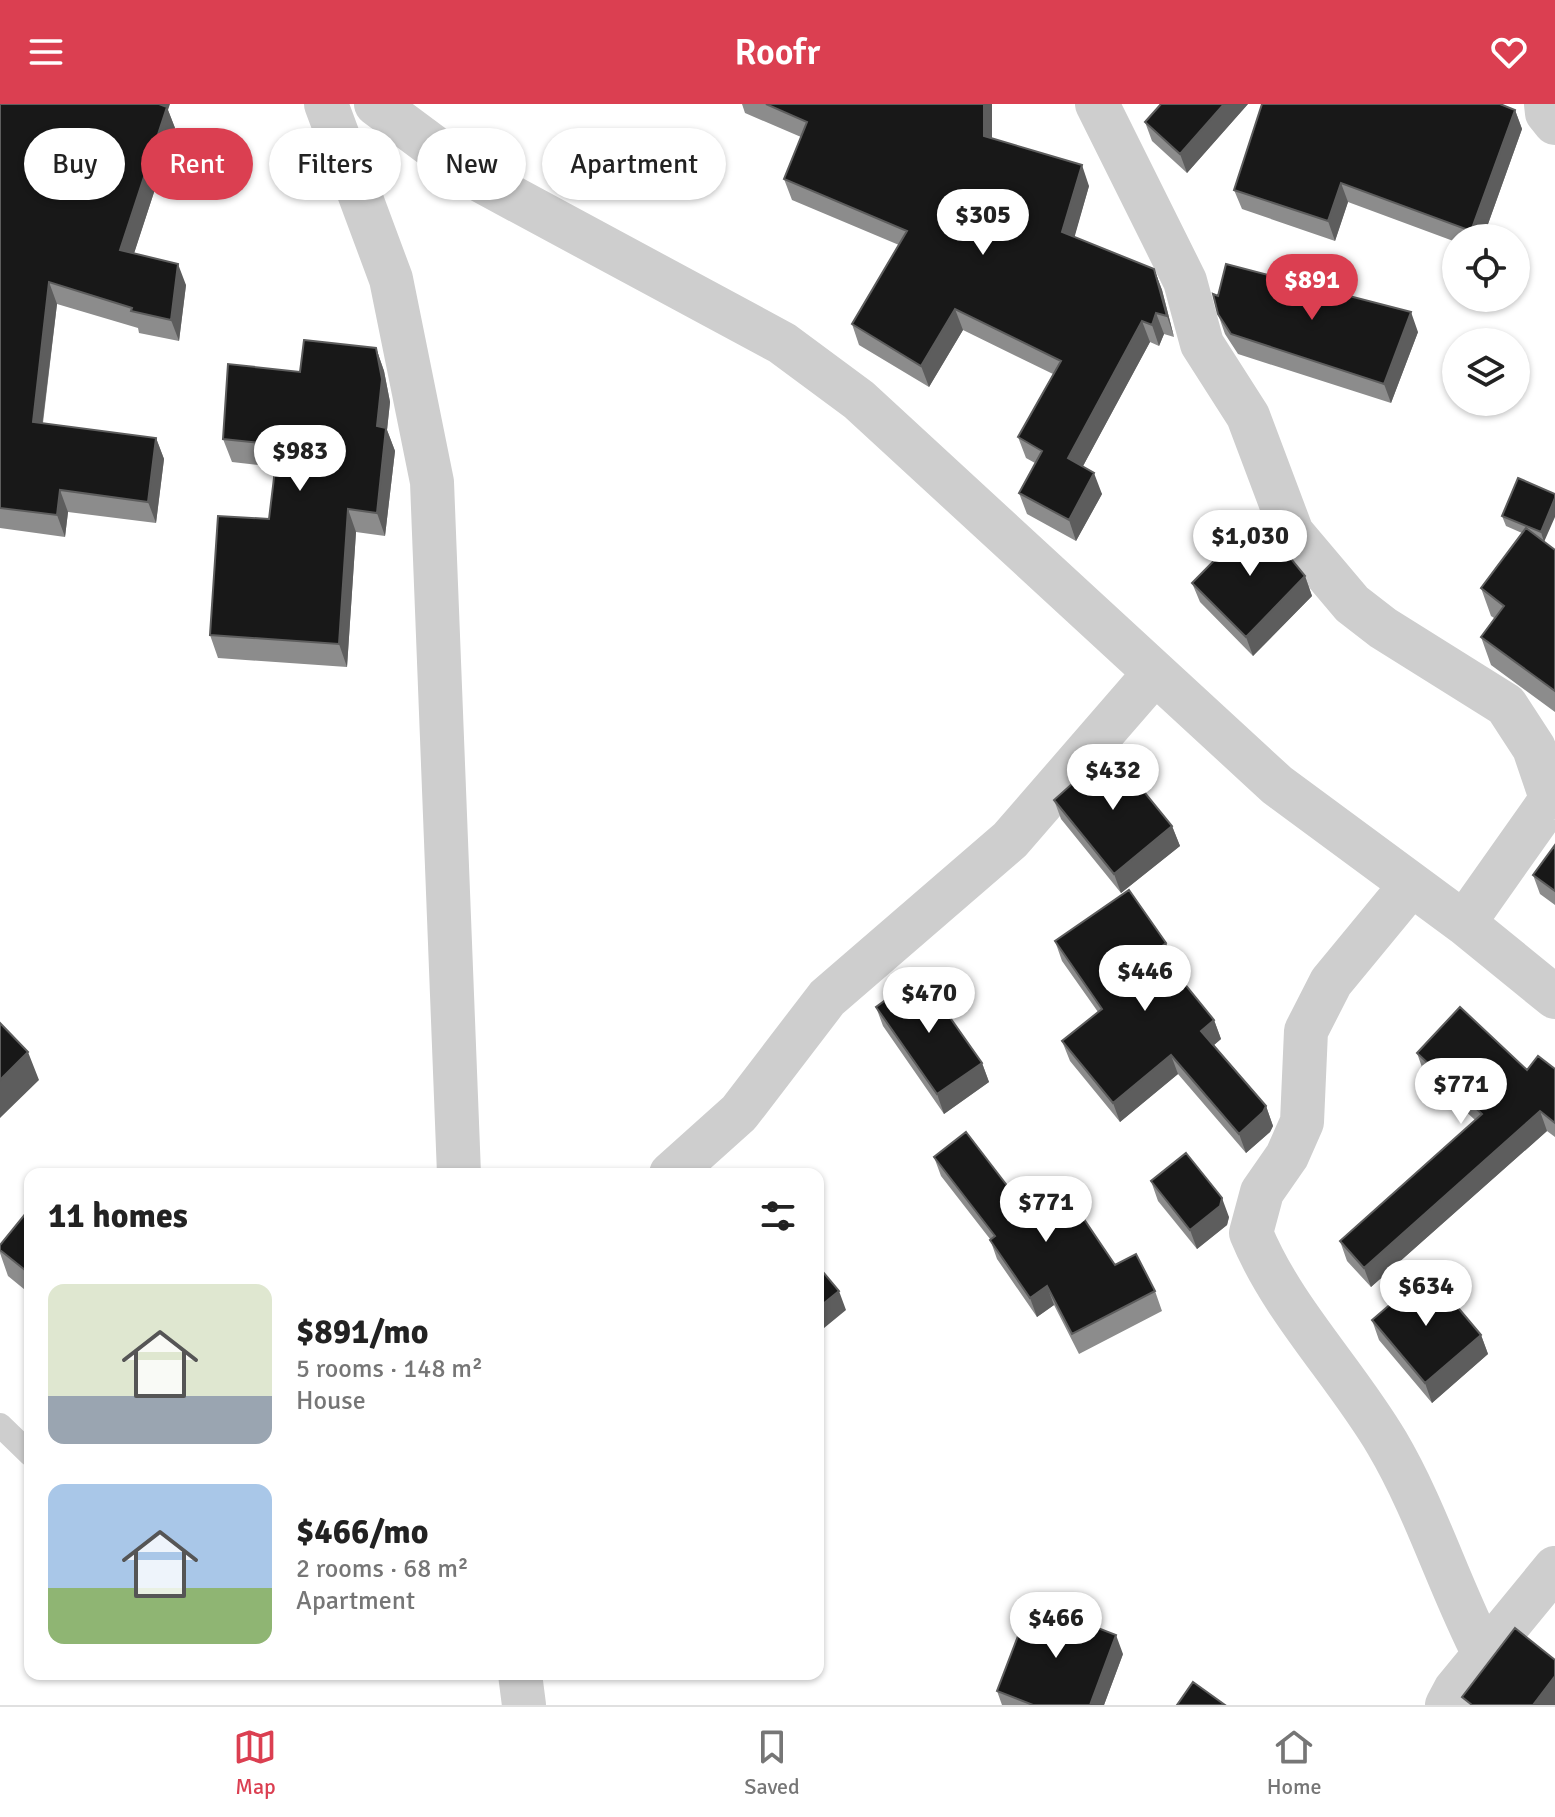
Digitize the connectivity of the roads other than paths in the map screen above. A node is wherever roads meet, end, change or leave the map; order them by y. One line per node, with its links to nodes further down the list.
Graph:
1 (326, 104): 11 (street)
2 (376, 104): 6 (street)
3 (1097, 104): 7 (street)
4 (1546, 104): 5 (street)
5 (1555, 123)
6 (1154, 674): 8 (street); 12 (street)
7 (1553, 796): 9 (street)
8 (1411, 885): 9 (street); 16 (street)
9 (1464, 923): 10 (street)
10 (1555, 997)
11 (459, 1168)
12 (678, 1168)
13 (0, 1425): 14 (lane)
14 (24, 1448)
15 (1555, 1568): 16 (street)
16 (1484, 1654): 19 (street)
17 (521, 1680): 18 (street)
18 (524, 1705)
19 (1447, 1705)

